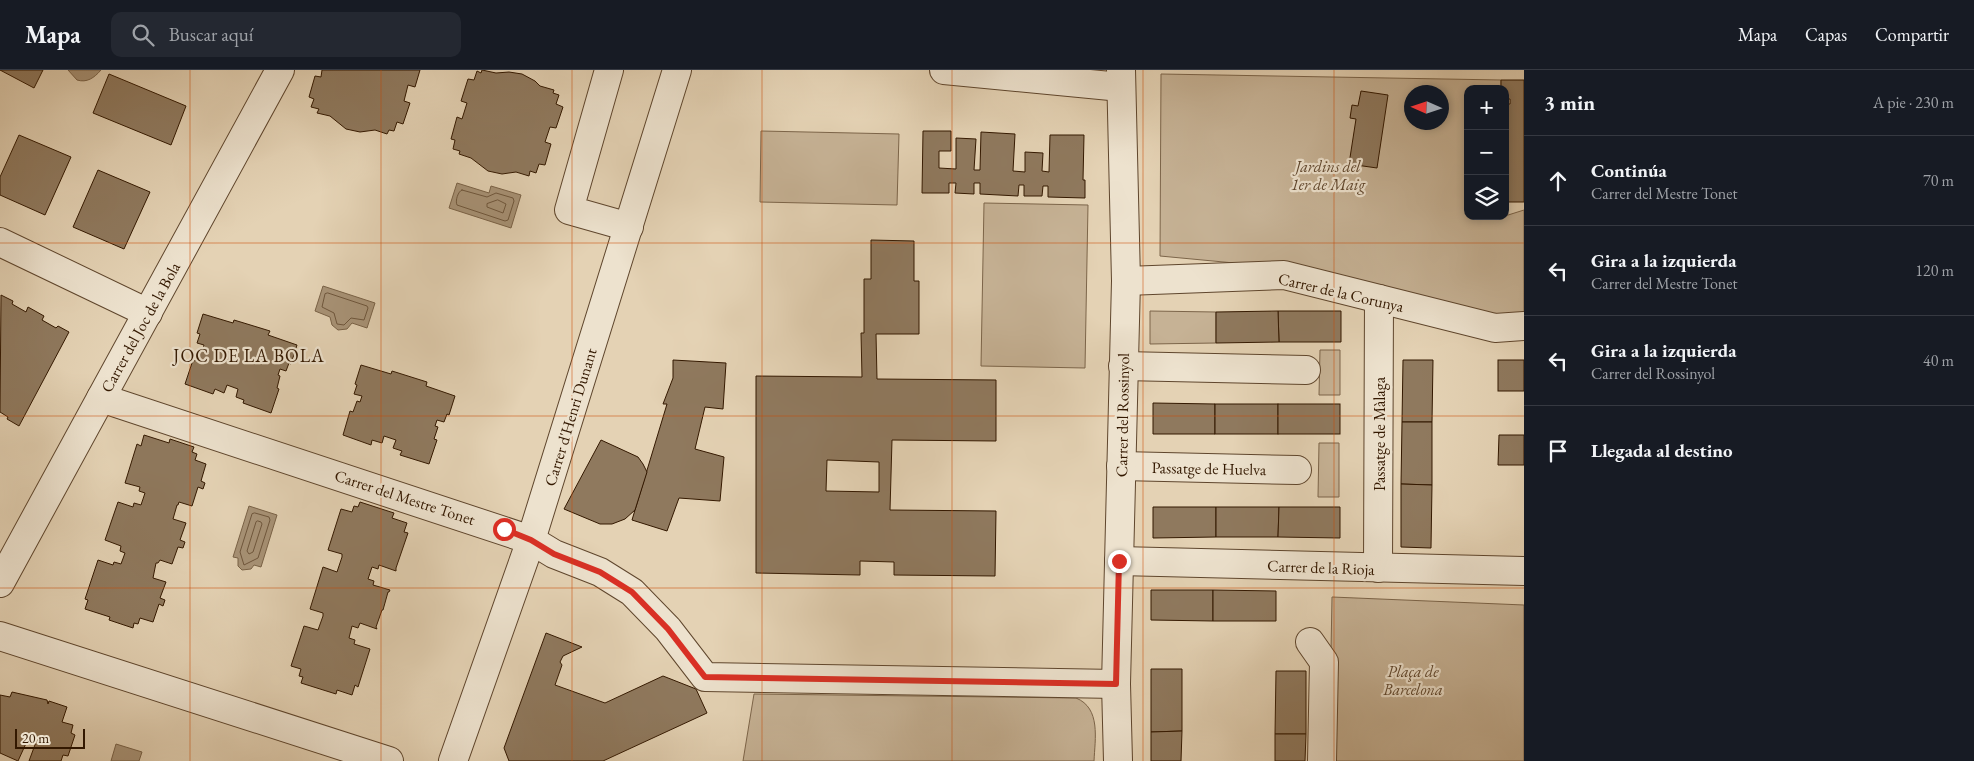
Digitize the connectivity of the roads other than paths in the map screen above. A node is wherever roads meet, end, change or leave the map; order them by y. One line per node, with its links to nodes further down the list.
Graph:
1 (280, 70): 10 (street, Carrer del Joc de la Bola)
2 (609, 70): 6 (street)
3 (677, 70): 6 (street, Carrer d'Henri Dunant)
4 (944, 70): 5 (street)
5 (1121, 79): 8 (street, Carrer del Rossinyol)
6 (629, 227): 17 (street, Carrer d'Henri Dunant)
7 (0, 242): 10 (street)
8 (1126, 281): 9 (street, Carrer de la Corunya); 12 (street, Carrer del Rossinyol)
9 (1379, 299): 11 (street, Carrer de la Corunya); 19 (street, Passatge de Màlaga)
10 (148, 312): 14 (street, Carrer del Joc de la Bola)
11 (1524, 326)
12 (1124, 366): 13 (street); 15 (street, Carrer del Rossinyol)
13 (1306, 370)
14 (101, 398): 17 (street, Carrer del Mestre Tonet); 21 (street, Carrer del Joc de la Bola)
15 (1121, 466): 16 (street, Passatge de Huelva); 18 (street, Carrer del Rossinyol)
16 (1297, 470)
17 (531, 540): 24 (street, Carrer del Mestre Tonet); 26 (street, Carrer d'Henri Dunant)
18 (1119, 561): 19 (street, Carrer de la Rioja); 24 (street, Carrer del Rossinyol)
19 (1378, 568): 20 (street, Carrer de la Rioja)
20 (1524, 571)
21 (0, 583)
22 (0, 636): 25 (street)
23 (1310, 642): 28 (street)
24 (1116, 684): 27 (street, Carrer del Rossinyol)
25 (389, 761)
26 (453, 761)
27 (1118, 761)
28 (1322, 761)

